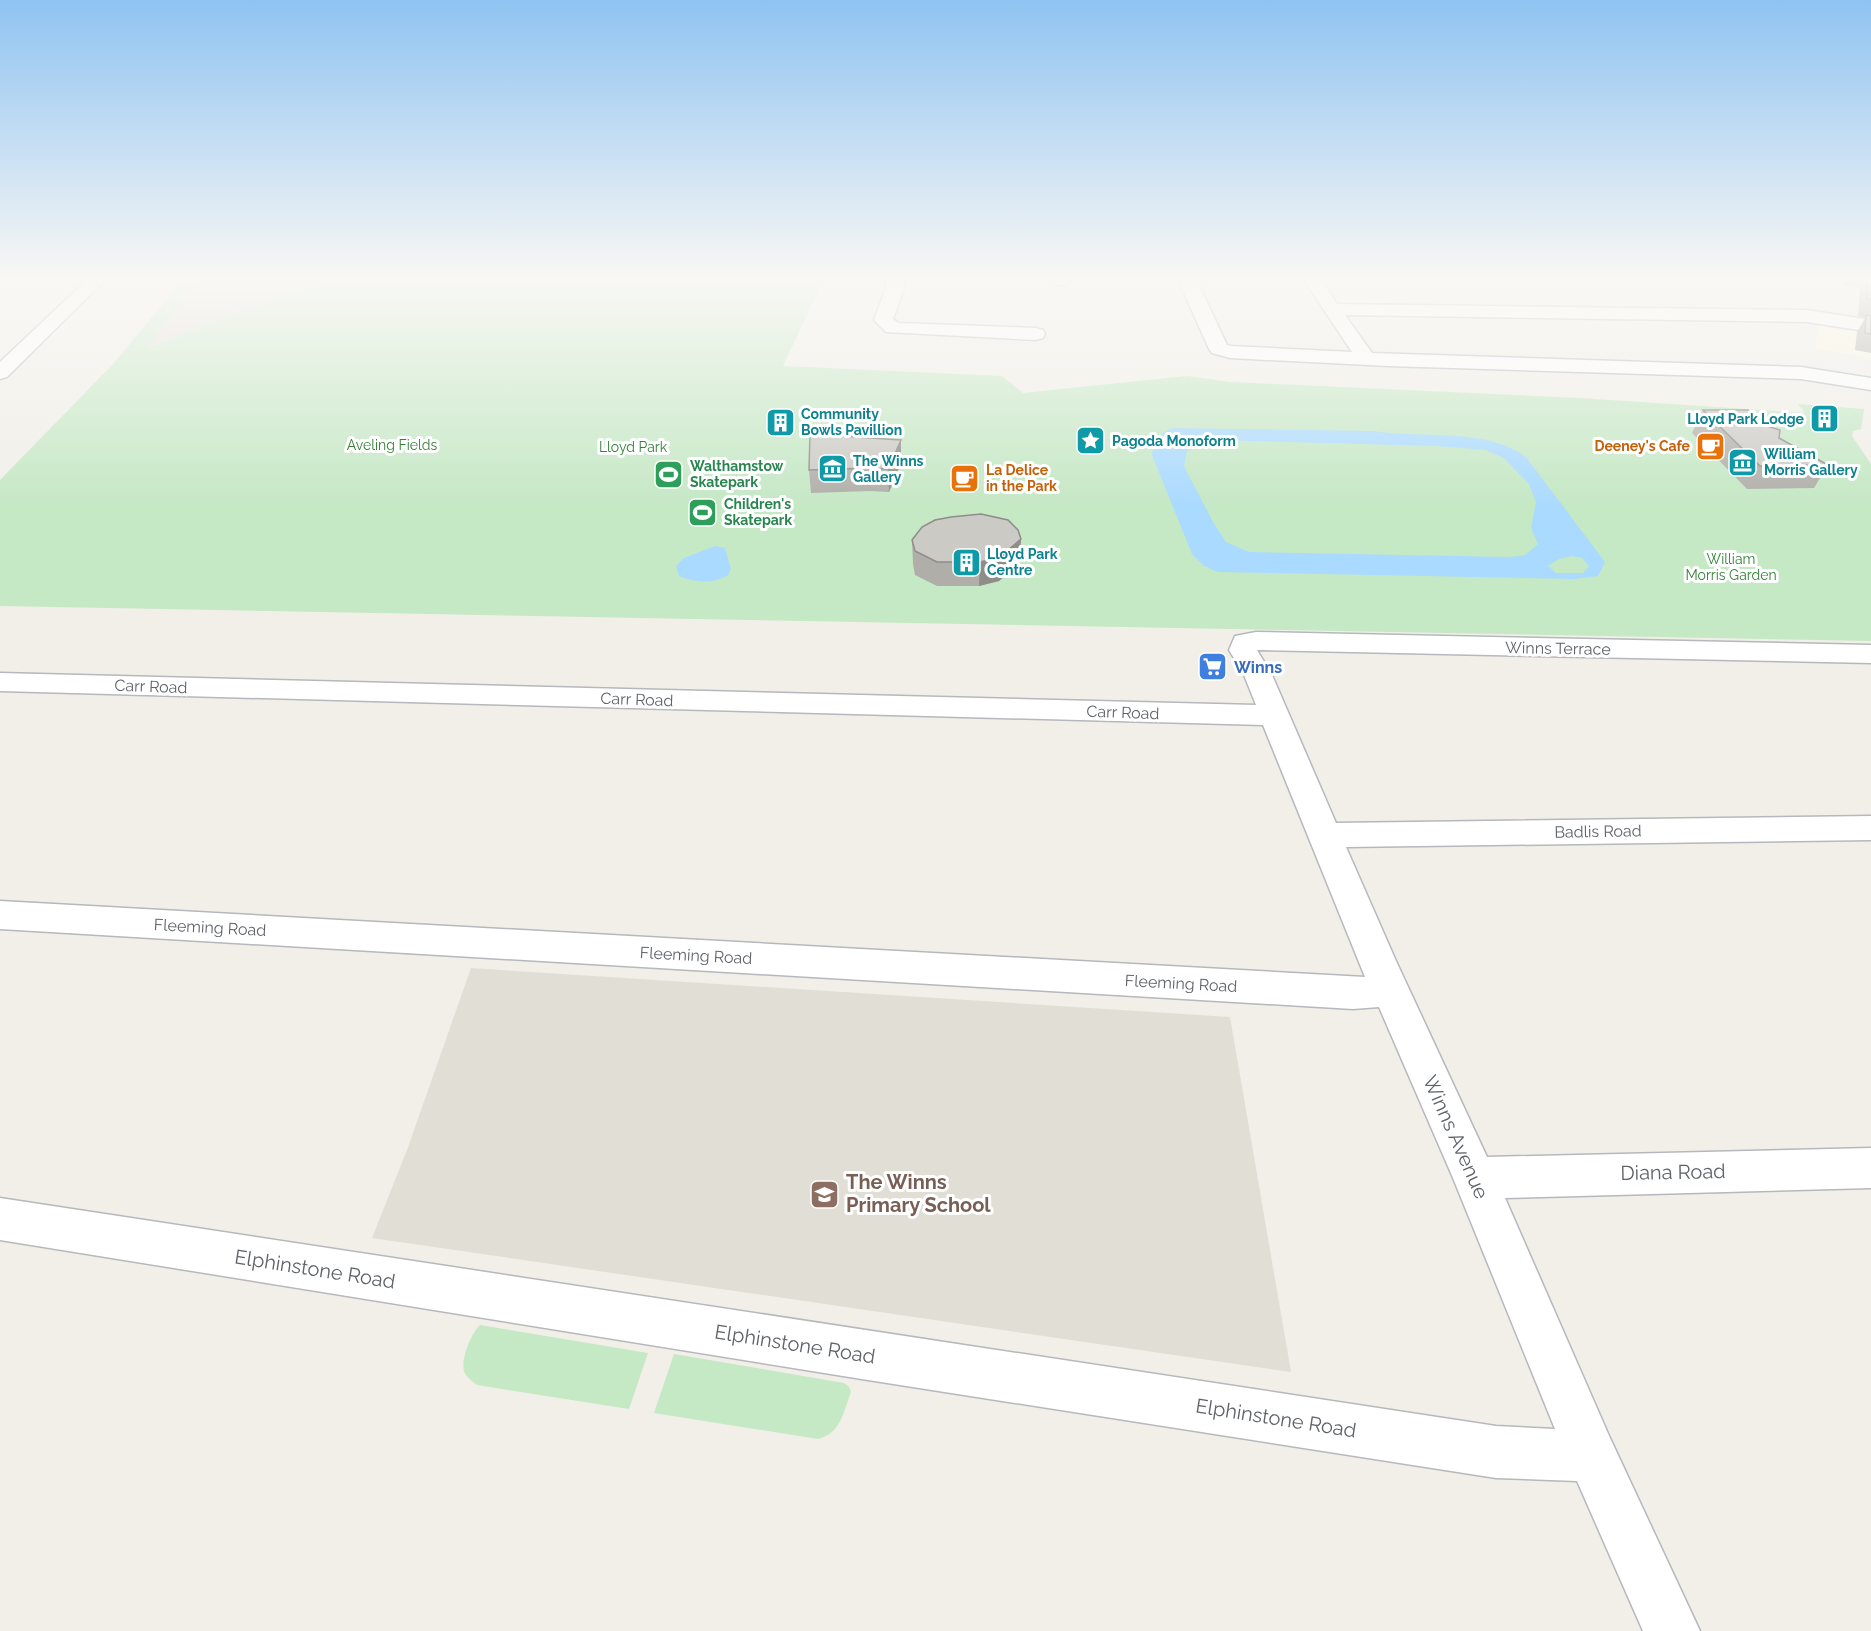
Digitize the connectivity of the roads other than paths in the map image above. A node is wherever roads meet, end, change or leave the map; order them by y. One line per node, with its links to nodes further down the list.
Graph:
1 (21, 353): 5 (street)
2 (1265, 353): 4 (street)
3 (1362, 353): 4 (street)
4 (1363, 358): 6 (street)
5 (0, 373)
6 (1871, 384)
7 (1249, 654): 8 (street, Winns Terrace); 10 (street, Winns Avenue)
8 (1871, 654)
9 (0, 682): 10 (street, Carr Road)
10 (1274, 715): 12 (street, Winns Avenue)
11 (1871, 828): 12 (street, Badlis Road)
12 (1324, 835): 14 (street, Winns Avenue)
13 (0, 915): 14 (street, Fleeming Road)
14 (1391, 991): 16 (street, Winns Avenue)
15 (1871, 1168): 16 (street, Diana Road)
16 (1474, 1178): 18 (street, Winns Avenue)
17 (0, 1219): 18 (street, Elphinstone Road)
18 (1592, 1456): 19 (street, Winns Avenue)
19 (1672, 1631)

